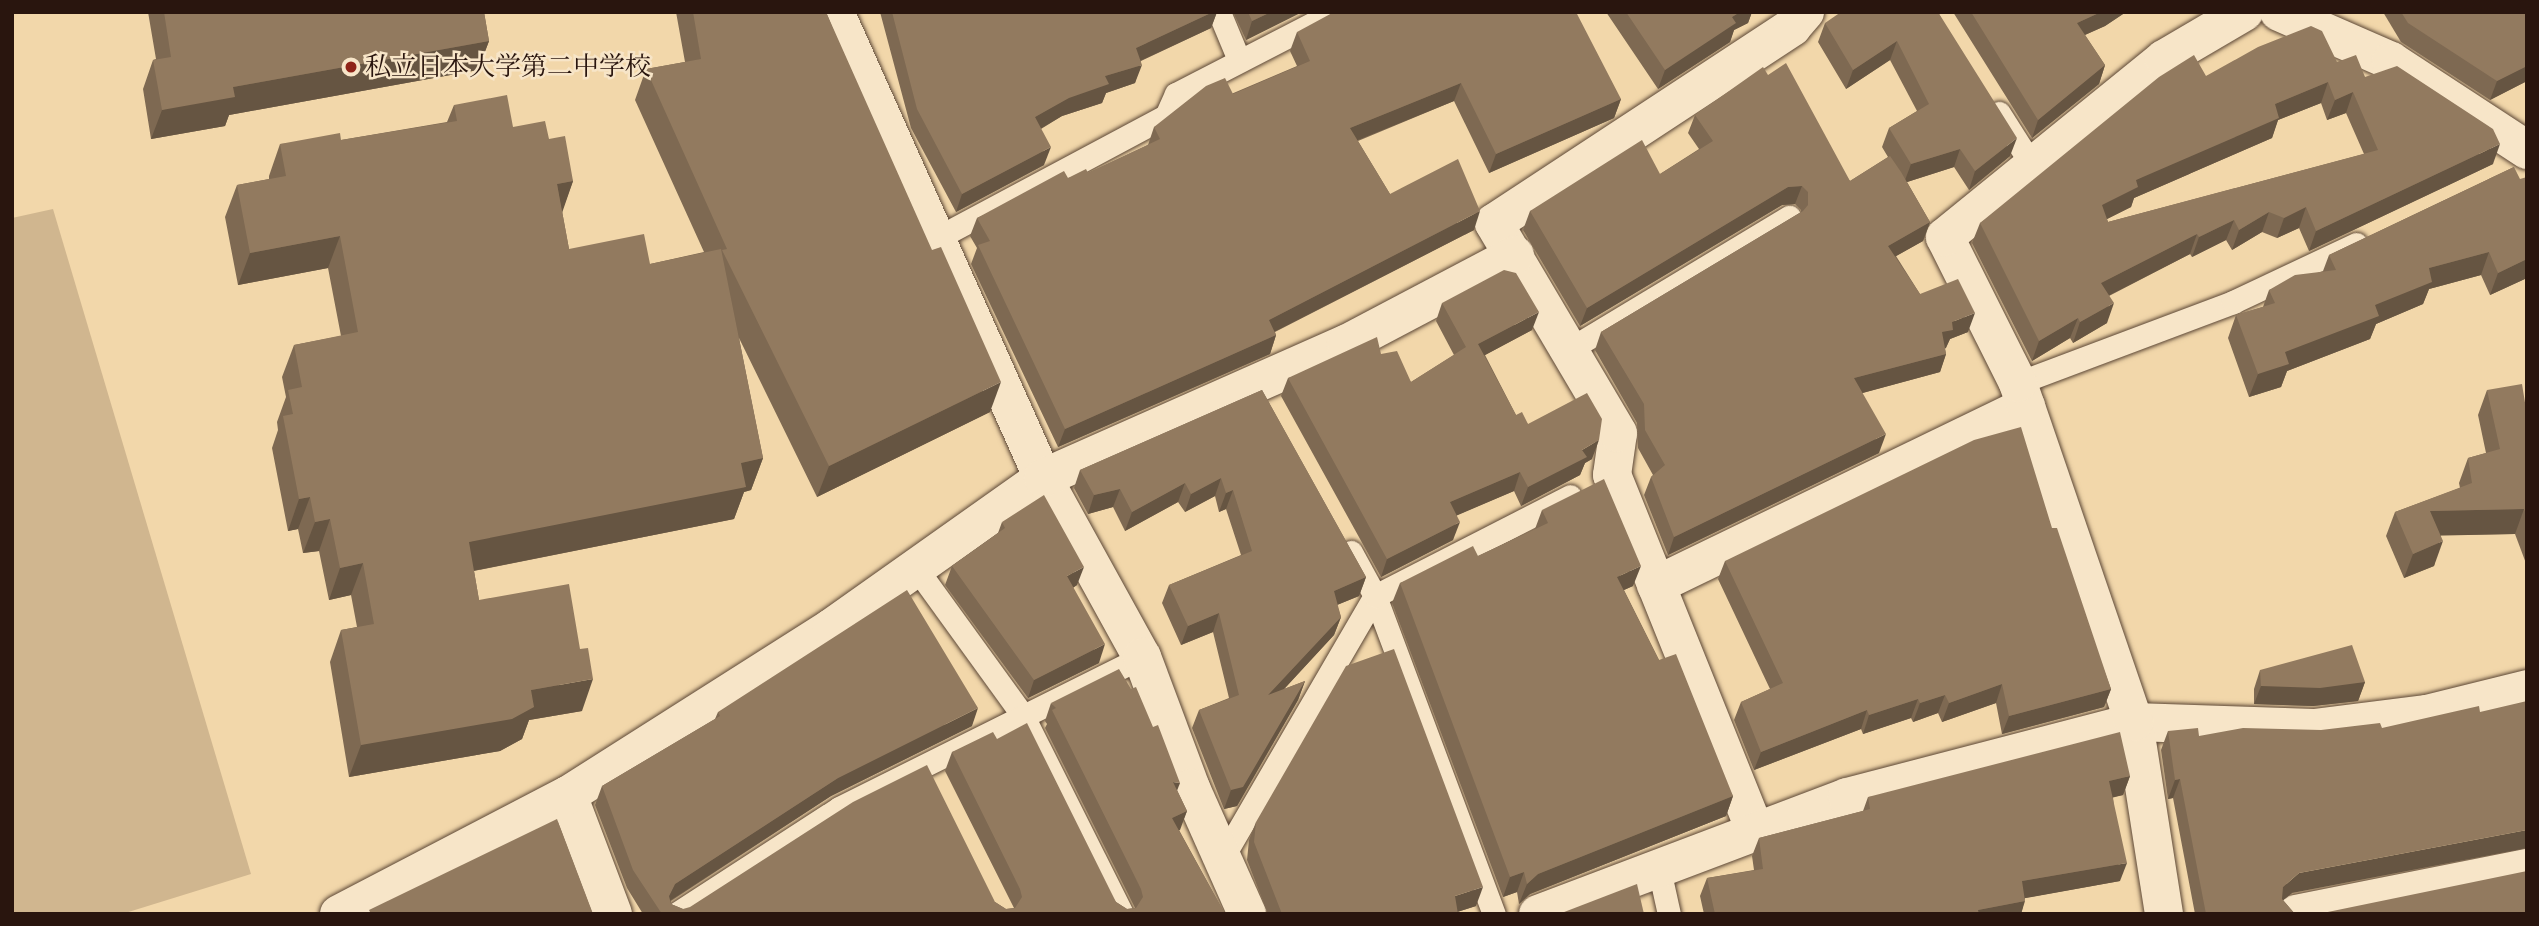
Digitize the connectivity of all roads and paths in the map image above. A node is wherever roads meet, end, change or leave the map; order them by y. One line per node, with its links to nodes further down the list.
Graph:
1 (835, 12): 13 (street)
2 (1219, 12): 7 (lane)
3 (1335, 12): 7 (lane)
4 (2244, 12): 10 (street)
5 (2279, 12): 9 (street)
6 (1793, 17): 14 (street)
7 (1240, 60): 13 (lane)
8 (1988, 95): 10 (lane)
9 (2523, 154)
10 (2032, 165): 16 (street)
11 (1789, 217): 15 (lane)
12 (2380, 233): 16 (lane)
13 (939, 237): 18 (street)
14 (1515, 255): 15 (street); 18 (street)
15 (1570, 349): 17 (street)
16 (2022, 395): 21 (street); 26 (street)
17 (1612, 475): 21 (street); 22 (lane)
18 (1043, 478): 20 (street); 23 (street)
19 (1342, 537): 22 (lane)
20 (916, 568): 25 (lane); 29 (street)
21 (1657, 585): 30 (street)
22 (1375, 596): 31 (lane); 39 (lane)
23 (1142, 657): 25 (lane); 31 (street)
24 (2527, 689): 26 (street)
25 (1023, 716): 27 (lane); 37 (lane)
26 (2134, 722): 30 (street); 42 (street)
27 (926, 763): 28 (lane); 36 (lane)
28 (938, 788)
29 (568, 795): 34 (street); 35 (street)
30 (1756, 833): 33 (street)
31 (1224, 855): 38 (street)
32 (2527, 868): 43 (street)
33 (1659, 869): 40 (street); 41 (lane)
34 (339, 914)
35 (614, 914)
36 (676, 914)
37 (1122, 914)
38 (1247, 914)
39 (1494, 914)
40 (1538, 914)
41 (1669, 914)
42 (2164, 914)
43 (2296, 914)

